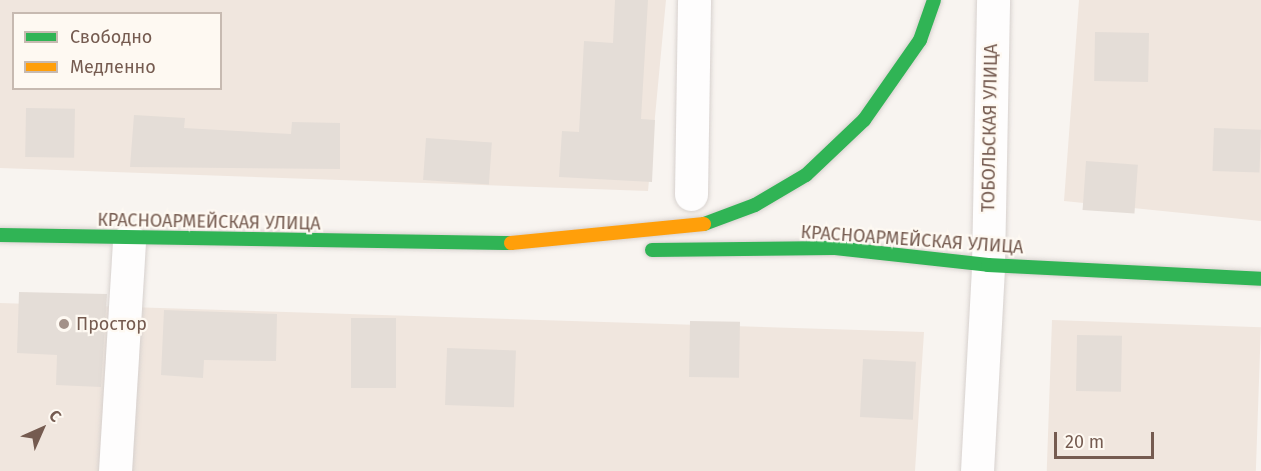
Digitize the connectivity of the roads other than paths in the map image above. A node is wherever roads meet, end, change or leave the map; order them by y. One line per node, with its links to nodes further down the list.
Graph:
1 (694, 0): 4 (street)
2 (934, 0): 7 (street, КРАСНОАРМЕЙСКАЯ УЛИЦА)
3 (993, 0): 10 (street, ТОБОЛЬСКАЯ УЛИЦА)
4 (691, 194)
5 (0, 235): 6 (street, КРАСНОАРМЕЙСКАЯ УЛИЦА)
6 (129, 240): 7 (street, КРАСНОАРМЕЙСКАЯ УЛИЦА); 12 (street)
7 (418, 242): 8 (street, КРАСНОАРМЕЙСКАЯ УЛИЦА)
8 (599, 250)
9 (634, 250): 10 (street, КРАСНОАРМЕЙСКАЯ УЛИЦА)
10 (988, 265): 11 (street, КРАСНОАРМЕЙСКАЯ УЛИЦА); 13 (street, ТОБОЛЬСКАЯ УЛИЦА)
11 (1261, 279)
12 (116, 471)
13 (977, 471)

